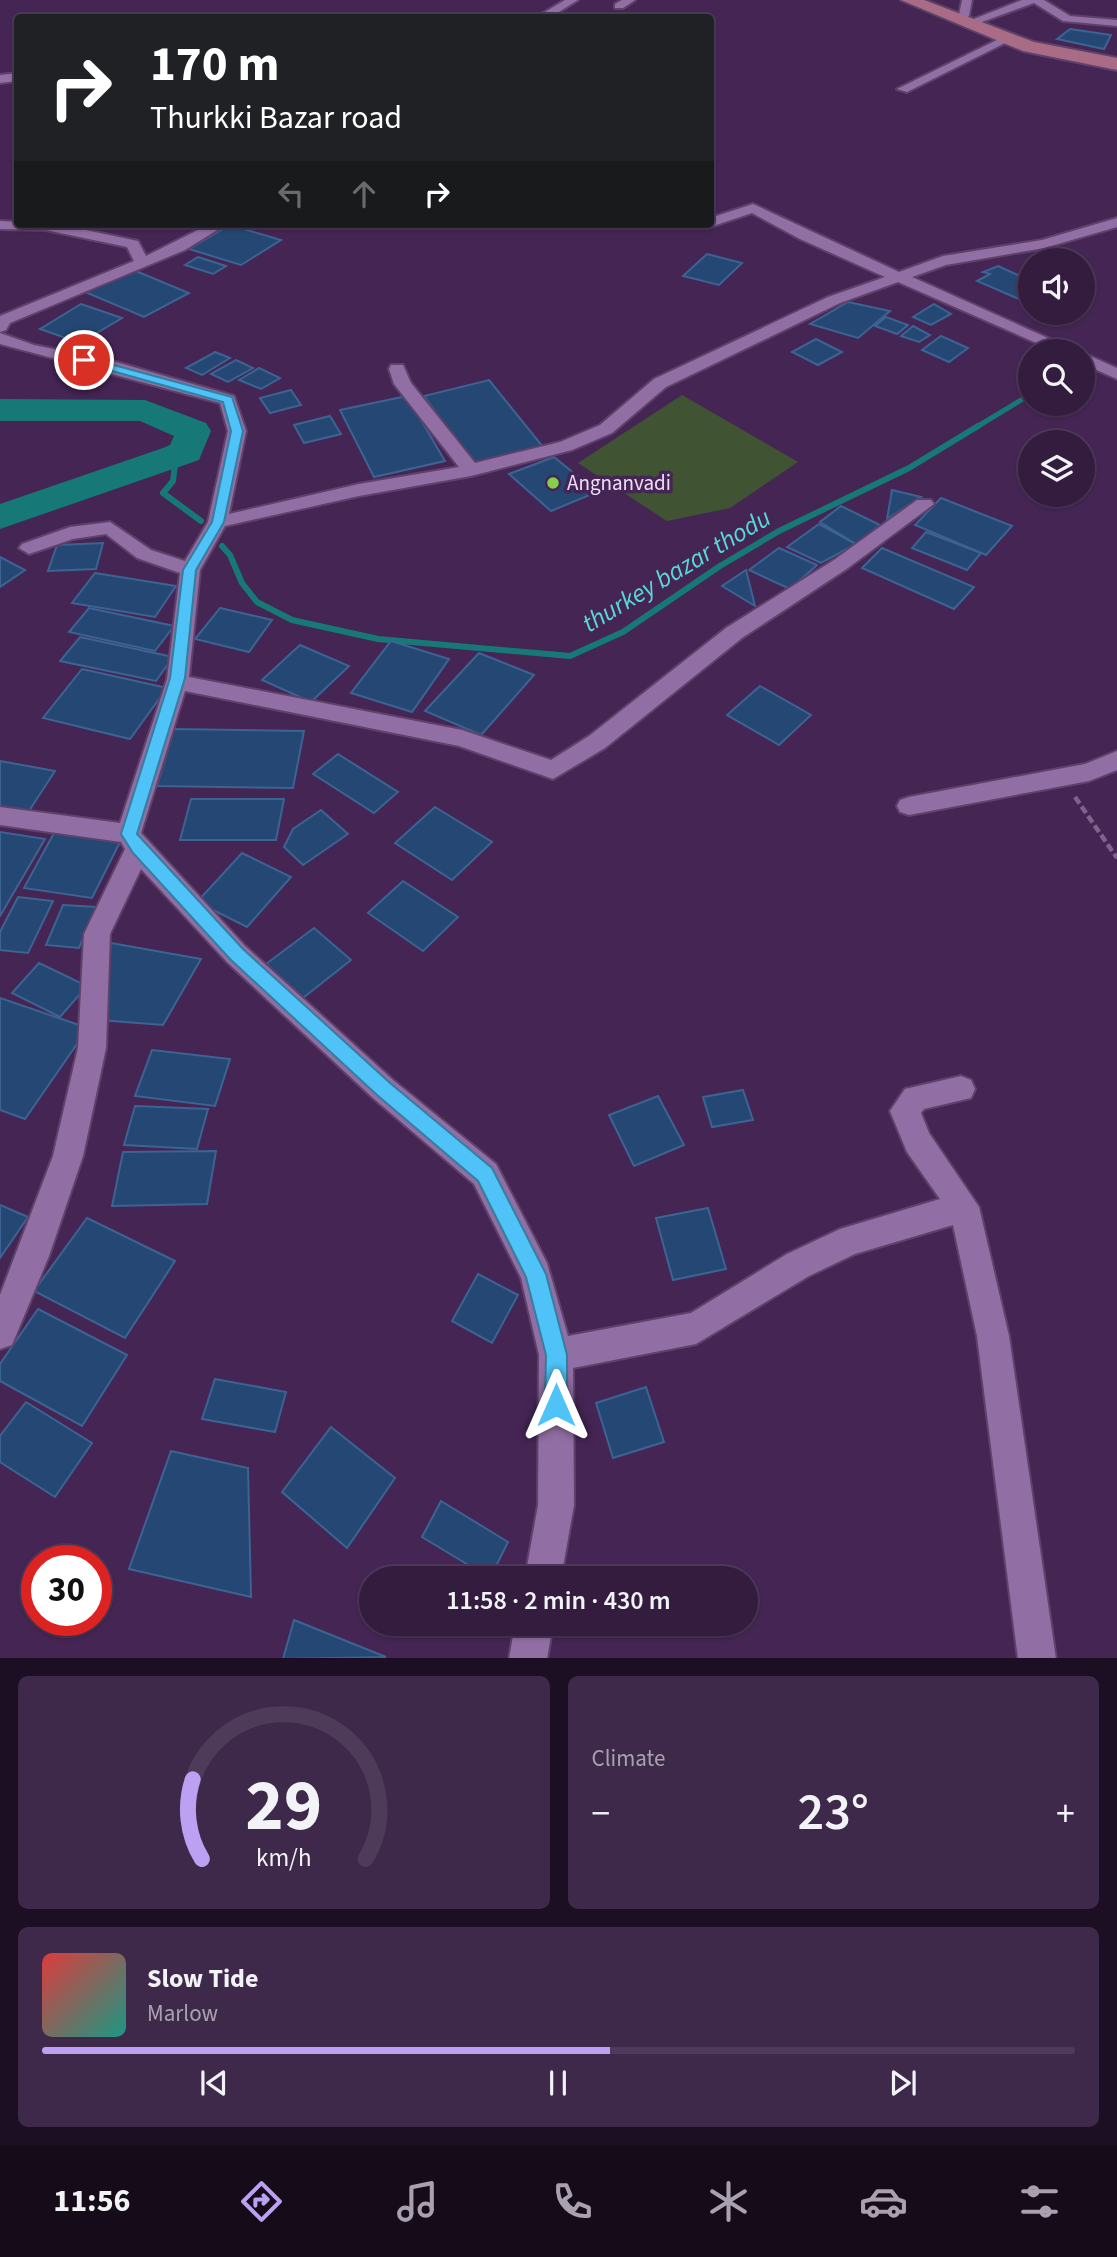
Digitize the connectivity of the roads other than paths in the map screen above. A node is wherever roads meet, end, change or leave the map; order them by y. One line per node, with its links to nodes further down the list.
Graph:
1 (573, 0): 7 (street)
2 (630, 0): 6 (street)
3 (909, 0): 8 (main road)
4 (967, 0): 8 (street)
5 (1035, 0): 8 (street); 9 (street)
6 (619, 6)
7 (547, 14)
8 (962, 22): 10 (main road)
9 (1117, 23)
10 (1005, 39): 11 (main road); 12 (street)
11 (1117, 64)
12 (902, 89)
13 (714, 222): 18 (street)
14 (1117, 222): 18 (street)
15 (56, 228): 17 (street)
16 (213, 228): 17 (street)
17 (142, 262): 19 (street)
18 (899, 276): 21 (street); 25 (street)
19 (0, 327)
20 (0, 338): 27 (street)
21 (1042, 339)
22 (1095, 364): 24 (street)
23 (397, 369): 25 (street)
24 (1117, 374)
25 (471, 470): 27 (street)
26 (924, 504): 30 (street)
27 (218, 522): 29 (street)
28 (29, 548): 29 (street)
29 (190, 570): 30 (street)
30 (177, 682): 34 (street)
31 (1117, 760): 32 (street)
32 (909, 806)
33 (0, 816): 34 (street)
34 (134, 842): 37 (street); 38 (street)
35 (961, 1090): 36 (street)
36 (964, 1207): 38 (street); 42 (street)
37 (0, 1333)
38 (556, 1355): 39 (street)
39 (545, 1566)
40 (532, 1636): 41 (street)
41 (528, 1658)
42 (1037, 1658)

